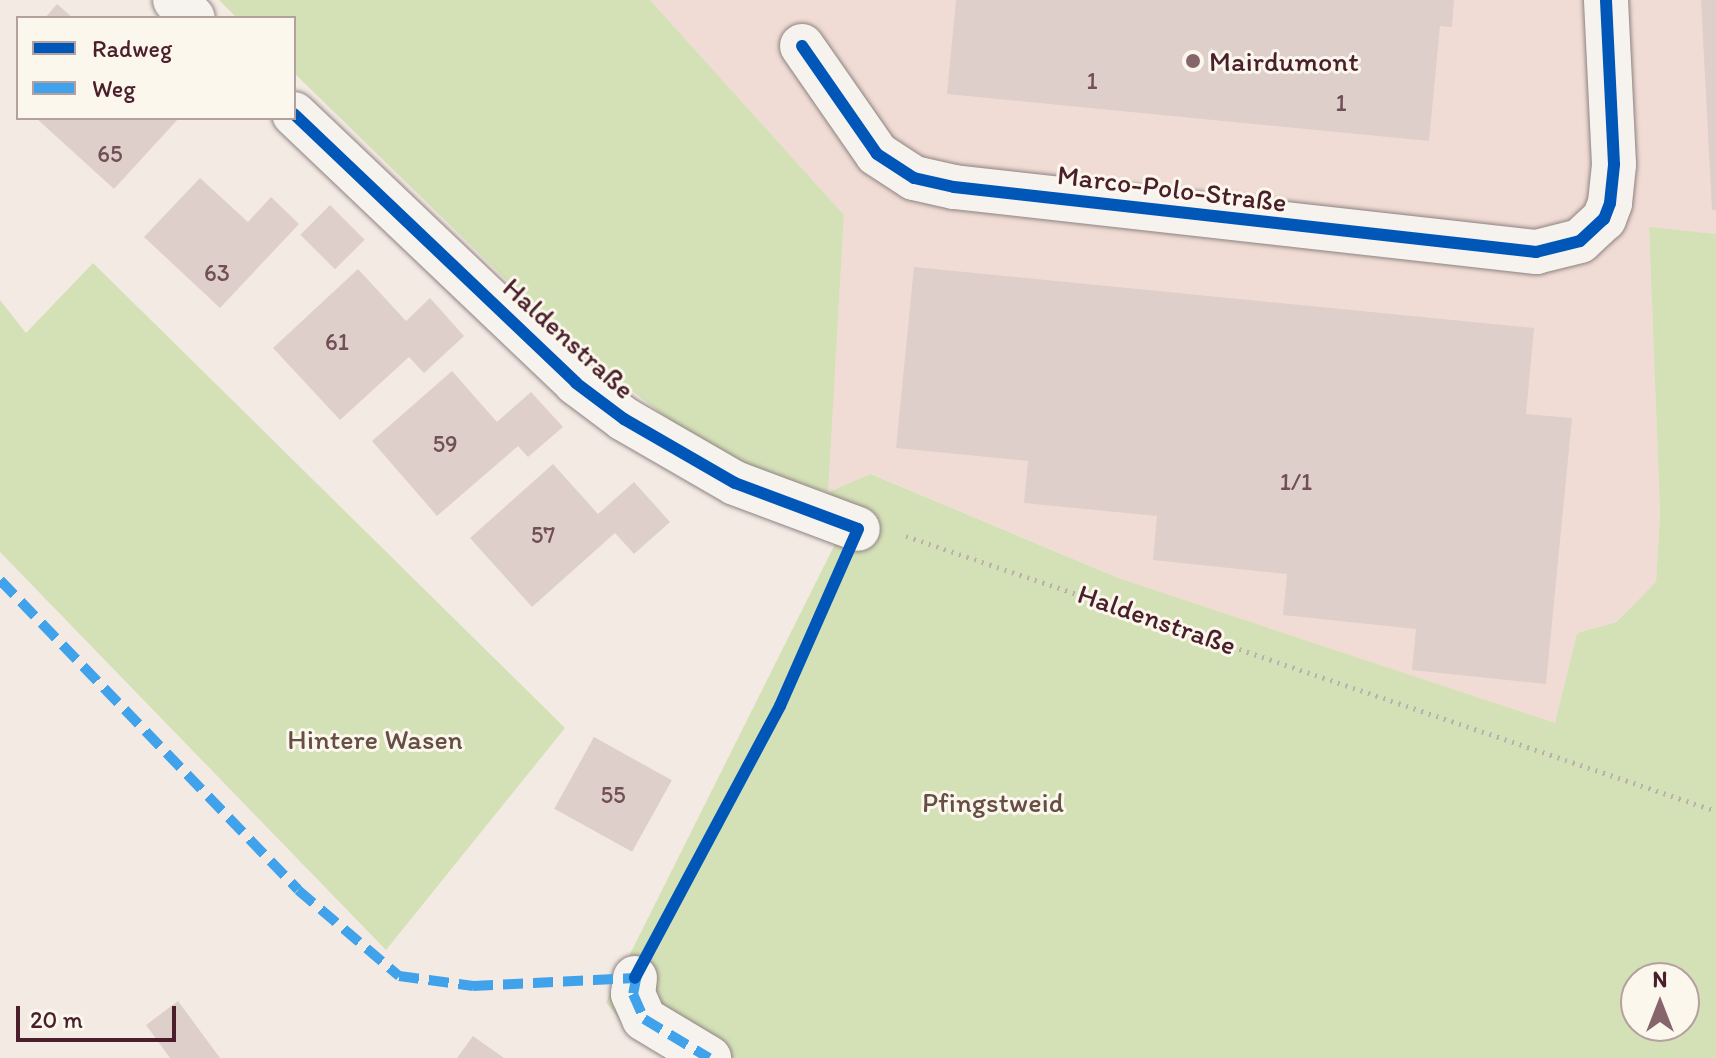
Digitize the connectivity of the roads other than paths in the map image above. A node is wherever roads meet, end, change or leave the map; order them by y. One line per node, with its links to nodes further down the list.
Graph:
1 (175, 0): 3 (street)
2 (1606, 0): 4 (street, Marco-Polo-Straße)
3 (191, 16)
4 (802, 46)
5 (296, 116): 6 (street, Haldenstraße)
6 (858, 529)
7 (635, 978): 8 (street)
8 (709, 1058)

